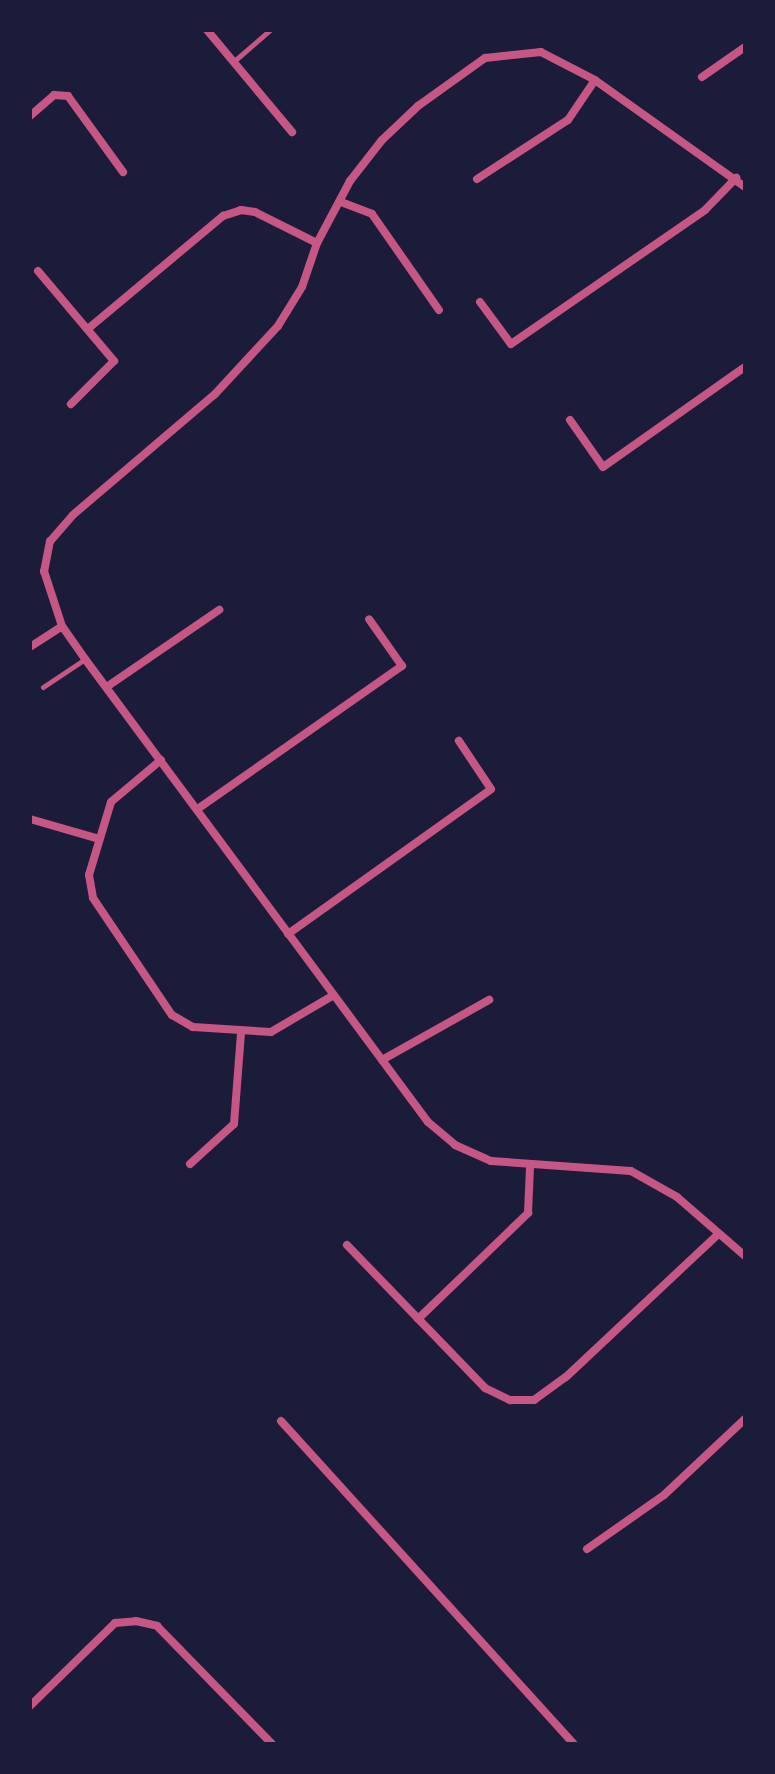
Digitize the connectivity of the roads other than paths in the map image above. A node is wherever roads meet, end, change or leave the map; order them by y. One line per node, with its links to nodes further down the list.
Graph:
1 (207, 30): 4 (street)
2 (270, 30): 4 (lane)
3 (745, 47): 5 (street)
4 (233, 62): 8 (street)
5 (702, 77)
6 (595, 80): 10 (street); 11 (street); 13 (street)
7 (30, 116): 9 (street)
8 (292, 132)
9 (123, 172)
10 (736, 178): 12 (street); 16 (street)
11 (477, 179)
12 (745, 187)
13 (341, 202): 14 (street); 17 (street)
14 (317, 243): 18 (street); 24 (street)
15 (38, 271): 18 (street)
16 (480, 302)
17 (439, 310)
18 (89, 328): 20 (street)
19 (745, 367): 21 (street)
20 (71, 404)
21 (570, 420)
22 (219, 610): 27 (street)
23 (369, 619): 31 (street)
24 (62, 626): 25 (street); 26 (street)
25 (30, 647)
26 (85, 659): 27 (street); 28 (lane)
27 (108, 686): 30 (street)
28 (43, 687)
29 (459, 741): 34 (street)
30 (161, 760): 31 (street); 33 (street)
31 (199, 808): 34 (street)
32 (30, 819): 33 (street)
33 (96, 838): 37 (street)
34 (288, 934): 35 (street)
35 (332, 996): 37 (street); 38 (street)
36 (489, 1000): 38 (street)
37 (241, 1033): 39 (street)
38 (382, 1060): 40 (street)
39 (190, 1164)
40 (530, 1167): 41 (street); 44 (street)
41 (717, 1235): 43 (street); 44 (street)
42 (347, 1245): 44 (street)
43 (745, 1256)
44 (418, 1319)
45 (745, 1419): 47 (street)
46 (281, 1421): 50 (street)
47 (587, 1549)
48 (30, 1706): 49 (street)
49 (272, 1744)
50 (574, 1744)

